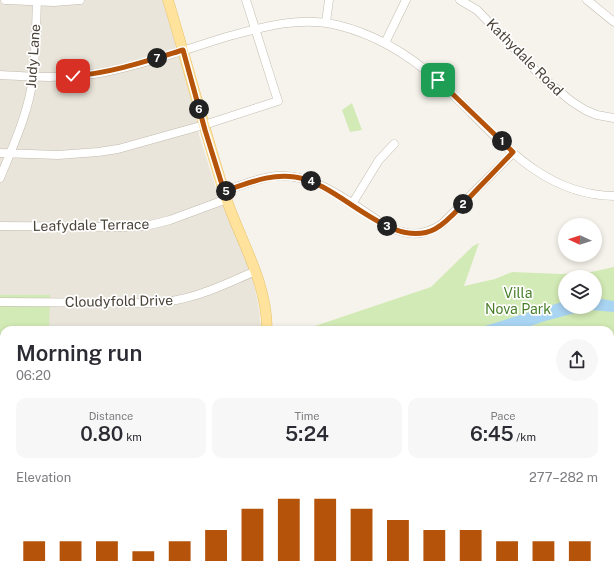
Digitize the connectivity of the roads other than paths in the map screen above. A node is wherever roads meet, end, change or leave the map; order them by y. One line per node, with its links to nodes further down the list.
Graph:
1 (5, 0): 9 (street)
2 (80, 0): 9 (street)
3 (168, 0): 14 (main road)
4 (246, 0): 12 (street)
5 (329, 0): 10 (street)
6 (406, 0): 13 (street)
7 (460, 0): 17 (street, Kathydale Road)
8 (587, 0): 11 (street)
9 (37, 1): 16 (street, Judy Lane)
10 (326, 22): 12 (street); 13 (street)
11 (614, 22)
12 (255, 29): 14 (street); 18 (street)
13 (385, 43): 20 (street)
14 (183, 50): 16 (street); 18 (main road)
15 (0, 75): 16 (street)
16 (34, 77): 22 (street, Judy Lane)
17 (614, 118)
18 (204, 125): 22 (street); 24 (main road)
19 (394, 144): 26 (street)
20 (513, 152): 25 (street); 26 (street, Leafydale Terrace)
21 (0, 153): 22 (street)
22 (10, 153): 23 (street, Judy Lane)
23 (0, 178)
24 (225, 195): 26 (street, Leafydale Terrace); 27 (street, Leafydale Terrace); 28 (main road)
25 (614, 196)
26 (352, 204)
27 (0, 226)
28 (256, 271): 29 (street, Cloudyfold Drive); 30 (main road)
29 (0, 302)
30 (267, 326)
31 (0, 507): 32 (street)
32 (0, 529)

